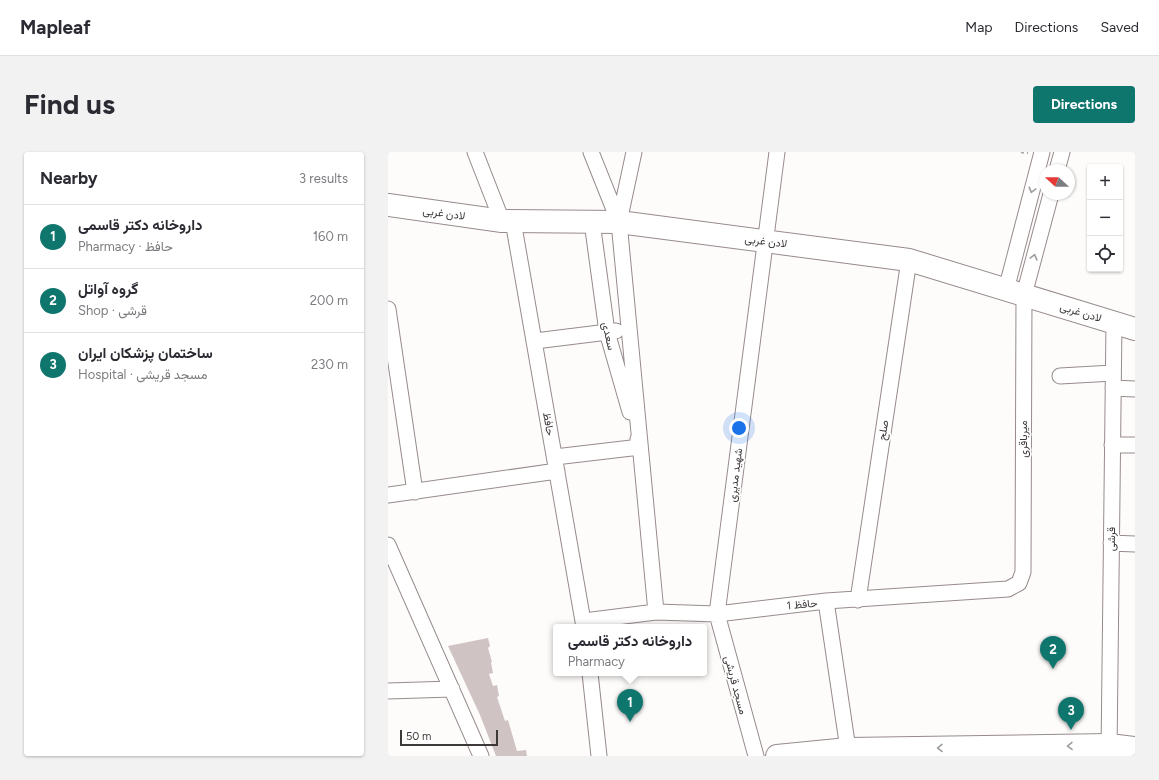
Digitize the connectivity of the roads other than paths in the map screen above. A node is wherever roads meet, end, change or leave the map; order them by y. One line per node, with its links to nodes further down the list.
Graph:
1 (475, 152): 10 (street, حافظ)
2 (591, 152): 12 (street)
3 (634, 152): 12 (street)
4 (777, 152): 13 (street, شهید مدیری)
5 (1042, 152): 15 (street, one-way to 15)
6 (1062, 152): 7 (street)
7 (1059, 164)
8 (1049, 200): 15 (street, one-way to 8)
9 (388, 205): 10 (street, لادن غربی)
10 (507, 221): 11 (street, لادن غربی); 21 (street, حافظ)
11 (592, 222): 12 (street, لادن غربی); 20 (street, سعدی)
12 (619, 222): 13 (street, لادن غربی); 19 (street, سعدی)
13 (765, 240): 14 (street, لادن غربی); 39 (street, شهید مدیری)
14 (909, 260): 15 (street, لادن غربی); 36 (street, صلح)
15 (1015, 292): 17 (street, لادن غربی); 35 (street, میرباقری)
16 (388, 309): 30 (street)
17 (1114, 322): 18 (street, لادن غربی); 22 (street, قرشی)
18 (1135, 329)
19 (629, 330): 20 (street); 28 (street, سعدی)
20 (607, 332): 21 (street); 28 (street, سعدی)
21 (535, 341): 29 (street, حافظ)
22 (1113, 373): 23 (street); 24 (street, قرشی)
23 (1060, 376)
24 (1113, 388): 25 (street); 26 (street, قرشی)
25 (1135, 389)
26 (1112, 444): 27 (street); 32 (street, قرشی)
27 (1135, 445)
28 (640, 447): 29 (street); 38 (street, سعدی)
29 (556, 464): 30 (street); 40 (street, حافظ)
30 (415, 492): 31 (street)
31 (388, 495)
32 (1111, 543): 33 (street); 46 (street, قرشی)
33 (1135, 544)
34 (390, 554): 42 (street)
35 (1019, 583): 36 (street, حافظ 1)
36 (858, 600): 37 (street, حافظ 1)
37 (826, 601): 39 (street, حافظ 1); 45 (street)
38 (656, 612): 39 (street, حافظ 1); 40 (street, حافظ 1)
39 (717, 614): 49 (street, مسجد قریشی)
40 (584, 624)
41 (590, 676): 48 (street)
42 (452, 689): 43 (street); 47 (street)
43 (388, 691)
44 (1135, 748): 46 (street)
45 (848, 749): 46 (street, one-way to 45); 50 (street)
46 (1109, 751)
47 (482, 756)
48 (599, 756)
49 (756, 756)
50 (777, 756)

